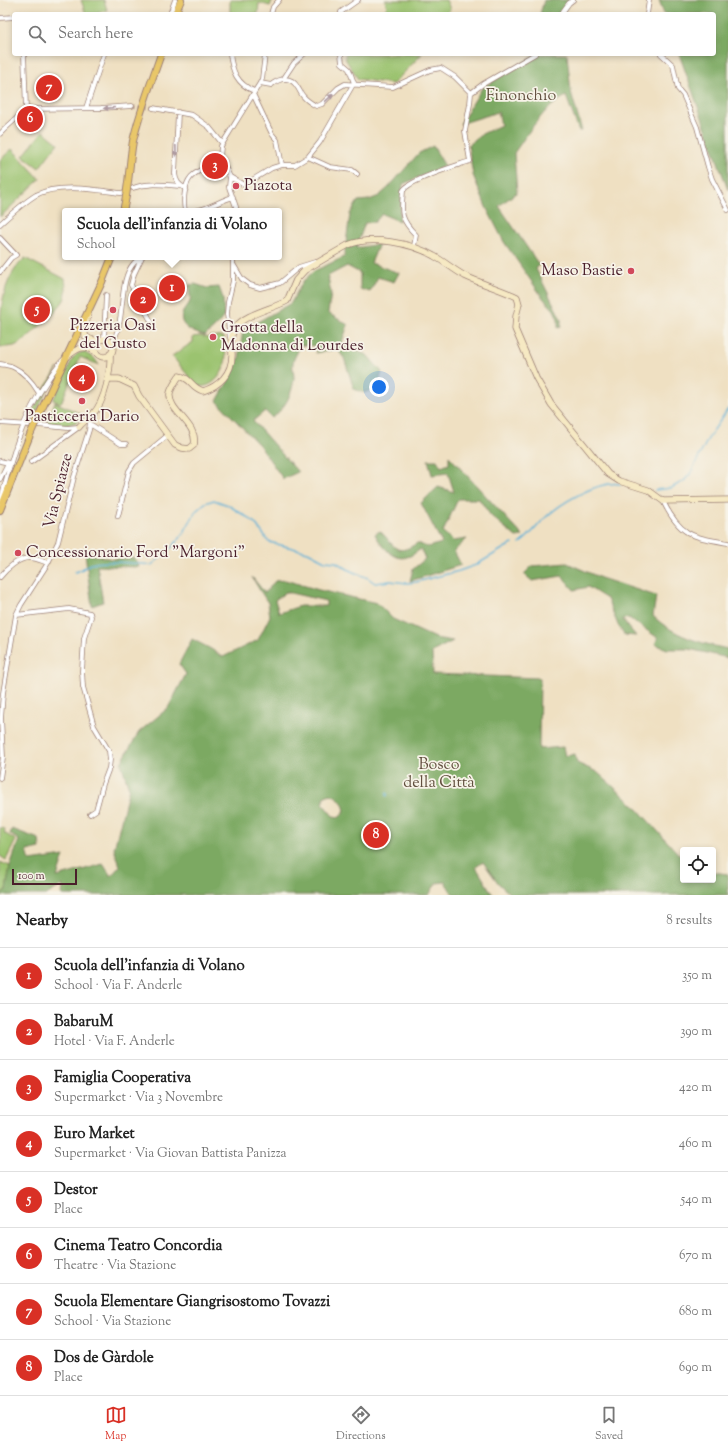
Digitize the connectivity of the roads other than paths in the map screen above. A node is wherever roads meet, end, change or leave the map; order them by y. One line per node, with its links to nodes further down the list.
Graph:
1 (175, 0): 7 (street)
2 (180, 0): 8 (main road)
3 (278, 0): 9 (street)
4 (358, 0): 10 (street)
5 (573, 0): 11 (street)
6 (649, 0): 12 (street)
7 (171, 12)
8 (176, 12)
9 (272, 12)
10 (341, 12)
11 (562, 12)
12 (647, 12)
13 (12, 17): 14 (street)
14 (0, 18)
15 (24, 56): 32 (street)
16 (103, 56): 33 (street)
17 (158, 56): 25 (street)
18 (160, 56): 25 (main road)
19 (230, 56): 29 (street)
20 (265, 56): 27 (street)
21 (302, 56): 26 (street)
22 (341, 56): 28 (street)
23 (531, 56): 30 (street)
24 (663, 56): 52 (street)
25 (159, 62): 48 (main road)
26 (284, 78): 27 (street); 28 (street, one-way to 28)
27 (260, 83): 29 (street)
28 (354, 83): 30 (street); 39 (street)
29 (253, 93): 37 (street); 40 (street)
30 (471, 93): 55 (street)
31 (132, 106): 33 (street, one-way to 33)
32 (26, 108): 33 (street); 36 (street)
33 (86, 108)
34 (152, 108): 35 (street)
35 (178, 112): 37 (street); 43 (street, one-way to 43)
36 (0, 134)
37 (222, 143): 38 (street)
38 (220, 156): 42 (street); 45 (street)
39 (308, 157): 40 (street); 41 (street)
40 (282, 165): 42 (street)
41 (357, 174)
42 (230, 177): 47 (street)
43 (181, 186): 44 (street); 45 (street)
44 (133, 188)
45 (186, 189): 49 (street)
46 (122, 193): 53 (street)
47 (233, 197): 50 (street); 51 (street)
48 (125, 208)
49 (184, 208)
50 (204, 208)
51 (236, 208)
52 (728, 210)
53 (0, 224)
54 (0, 238): 62 (street)
55 (414, 246): 60 (street); 90 (street)
56 (111, 260): 64 (main road)
57 (138, 260): 67 (street)
58 (141, 260): 65 (street)
59 (233, 260): 61 (street)
60 (321, 262): 61 (street); 68 (street)
61 (233, 264): 68 (street)
62 (0, 272)
63 (106, 295): 66 (street)
64 (88, 312): 66 (street); 71 (main road)
65 (152, 323)
66 (102, 340): 67 (street); 69 (street)
67 (111, 344): 70 (street)
68 (231, 346): 84 (street)
69 (96, 352): 71 (street); 72 (street)
70 (110, 354): 72 (street); 74 (street)
71 (67, 357): 76 (street); 92 (main road, bridge)
72 (102, 357): 74 (street)
73 (0, 364): 76 (street)
74 (109, 371): 75 (street)
75 (108, 379): 77 (street); 84 (street)
76 (39, 393): 79 (street)
77 (91, 415): 80 (street, Via Spiazze); 83 (street)
78 (0, 422): 79 (street)
79 (23, 424): 81 (street); 86 (street)
80 (90, 424): 85 (street); 95 (street, Via Spiazze)
81 (30, 425)
82 (38, 425): 83 (street)
83 (79, 427): 87 (street)
84 (168, 435): 93 (street)
85 (126, 444)
86 (6, 462): 88 (street); 91 (street)
87 (31, 462)
88 (0, 479)
89 (728, 500): 90 (street)
90 (663, 501): 94 (street)
91 (0, 504)
92 (0, 510)
93 (118, 516)
94 (728, 544)
95 (48, 563): 96 (street); 97 (street, Via Spiazze)
96 (0, 576)
97 (16, 615): 98 (street, Via Spiazze); 100 (street)
98 (1, 757): 99 (street, Via Spiazze)
99 (0, 778)
100 (90, 814)

